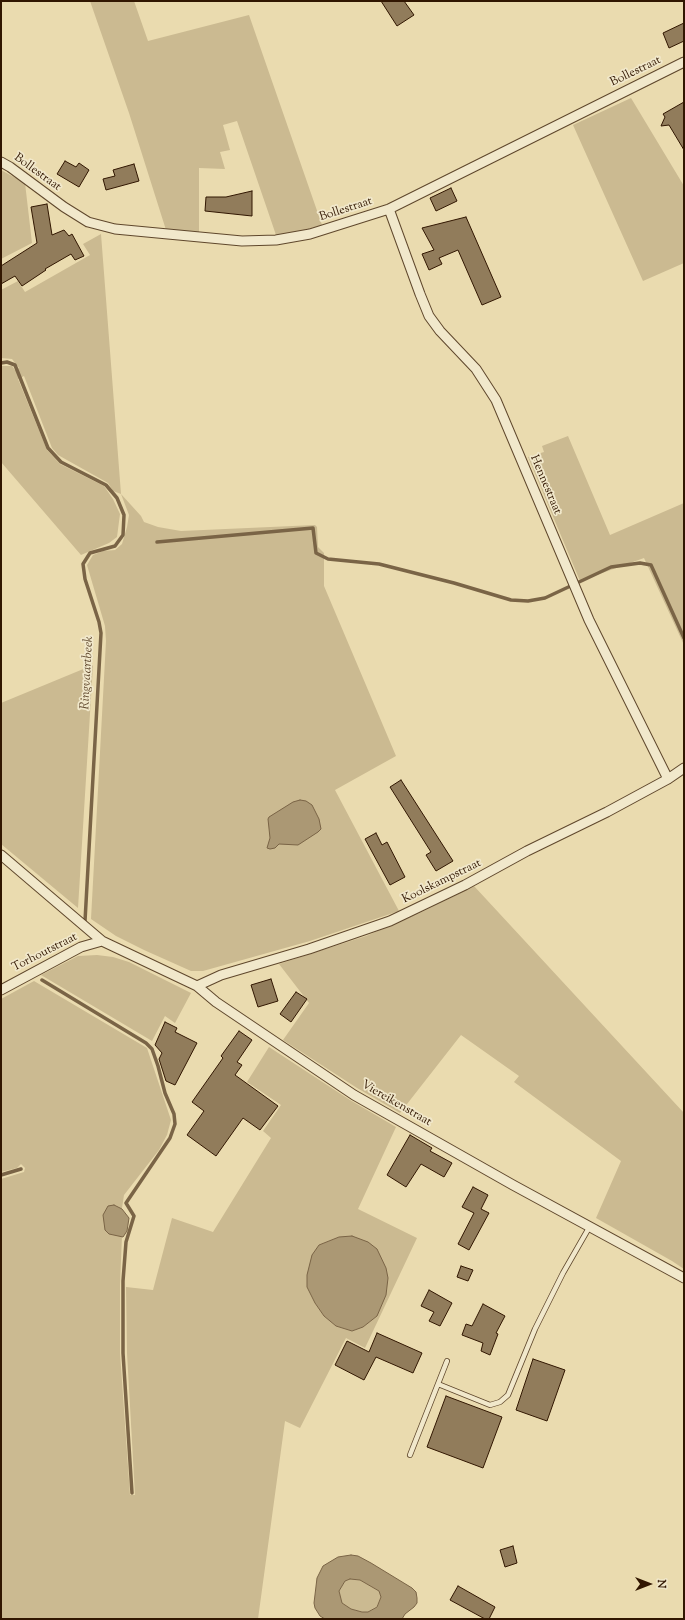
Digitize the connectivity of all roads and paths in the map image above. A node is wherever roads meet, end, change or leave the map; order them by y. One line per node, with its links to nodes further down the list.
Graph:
1 (684, 62): 3 (street, Bollestraat)
2 (1, 162): 3 (street, Bollestraat)
3 (389, 209): 5 (street, Hennestraat)
4 (684, 768): 5 (street, Koolskampstraat)
5 (668, 779): 8 (street, Koolskampstraat)
6 (1, 855): 7 (street, Viereikenstraat)
7 (102, 941): 8 (street, Viereikenstraat); 9 (street, Torhoutstraat)
8 (197, 986): 10 (street, Viereikenstraat)
9 (1, 990)
10 (590, 1226): 11 (street, Viereikenstraat); 13 (lane)
11 (684, 1278)
12 (447, 1361): 13 (lane)
13 (438, 1384): 14 (lane)
14 (410, 1455)

